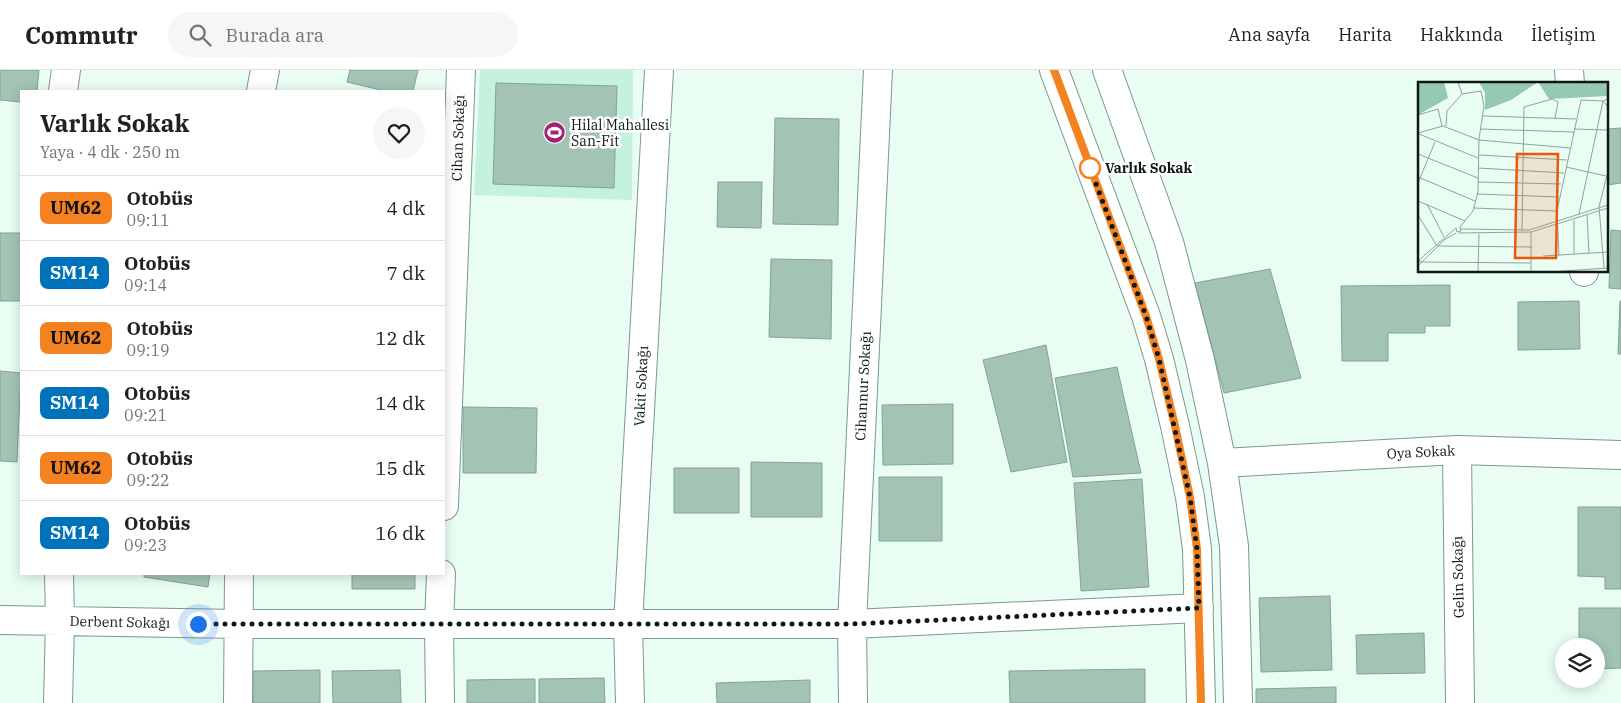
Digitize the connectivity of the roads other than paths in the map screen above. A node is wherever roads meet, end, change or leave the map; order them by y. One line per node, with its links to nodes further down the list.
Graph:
1 (66, 70): 8 (street)
2 (265, 70): 9 (street)
3 (461, 70): 13 (street, Cihan Sokağı)
4 (659, 70): 22 (street, Vakit Sokağı)
5 (878, 70): 23 (street, Cihannur Sokağı)
6 (1054, 70): 17 (street)
7 (1107, 70): 12 (street)
8 (63, 90)
9 (261, 90)
10 (1457, 450): 11 (street, Oya Sokak); 12 (street, Oya Sokak); 31 (street, Gelin Sokağı)
11 (1621, 454)
12 (1222, 463): 30 (street)
13 (445, 480)
14 (59, 575): 19 (street)
15 (239, 575): 20 (street)
16 (441, 575): 21 (street)
17 (1199, 608): 23 (street, Derbent Sokağı); 29 (street)
18 (0, 620): 19 (street, Derbent Sokağı)
19 (60, 621): 20 (street, Derbent Sokağı); 24 (street)
20 (238, 624): 21 (street, Derbent Sokağı); 25 (street)
21 (439, 624): 22 (street, Derbent Sokağı); 26 (street)
22 (628, 624): 23 (street, Derbent Sokağı); 27 (street, Vakit Sokağı)
23 (852, 624): 28 (street, Cihannur Sokağı)
24 (58, 703)
25 (238, 703)
26 (440, 703)
27 (630, 703)
28 (853, 703)
29 (1201, 703)
30 (1238, 703)
31 (1460, 703)

